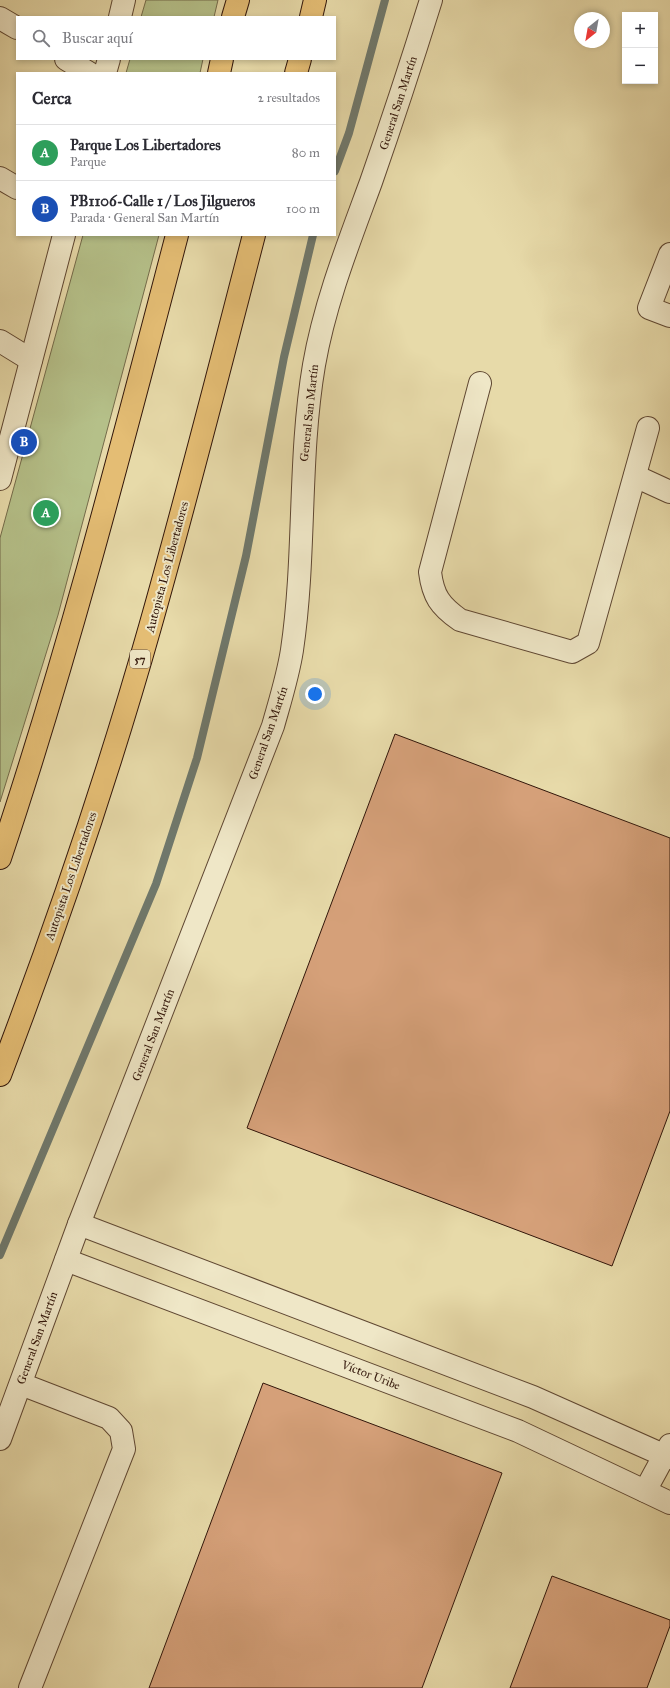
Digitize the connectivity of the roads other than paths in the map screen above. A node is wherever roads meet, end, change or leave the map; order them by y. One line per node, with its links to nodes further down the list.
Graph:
1 (124, 0): 5 (street)
2 (238, 0): 6 (highway)
3 (315, 0): 7 (highway)
4 (431, 0): 34 (street, General San Martín)
5 (120, 16)
6 (233, 16)
7 (311, 16)
8 (0, 18): 9 (street)
9 (16, 27)
10 (68, 60): 14 (street)
11 (109, 60): 15 (street)
12 (222, 60): 16 (highway)
13 (300, 60): 17 (highway)
14 (87, 72)
15 (105, 72)
16 (219, 72)
17 (296, 72)
18 (0, 178): 19 (street)
19 (16, 187)
20 (64, 236): 26 (street)
21 (177, 236): 32 (highway)
22 (254, 236): 33 (highway, Autopista Los Libertadores / 57)
23 (670, 254): 24 (street)
24 (670, 316)
25 (0, 341): 26 (street)
26 (31, 360): 30 (street)
27 (480, 383): 29 (street)
28 (648, 428): 29 (street)
29 (635, 476): 31 (street)
30 (0, 479)
31 (670, 492)
32 (0, 858)
33 (0, 1075)
34 (79, 1224): 35 (street, General San Martín); 38 (street)
35 (66, 1260): 36 (street, General San Martín); 39 (street, Víctor Uribe)
36 (20, 1384): 37 (street, General San Martín); 41 (street)
37 (0, 1439)
38 (668, 1453): 39 (street)
39 (645, 1491): 40 (street, Víctor Uribe)
40 (670, 1503)
41 (30, 1688)

